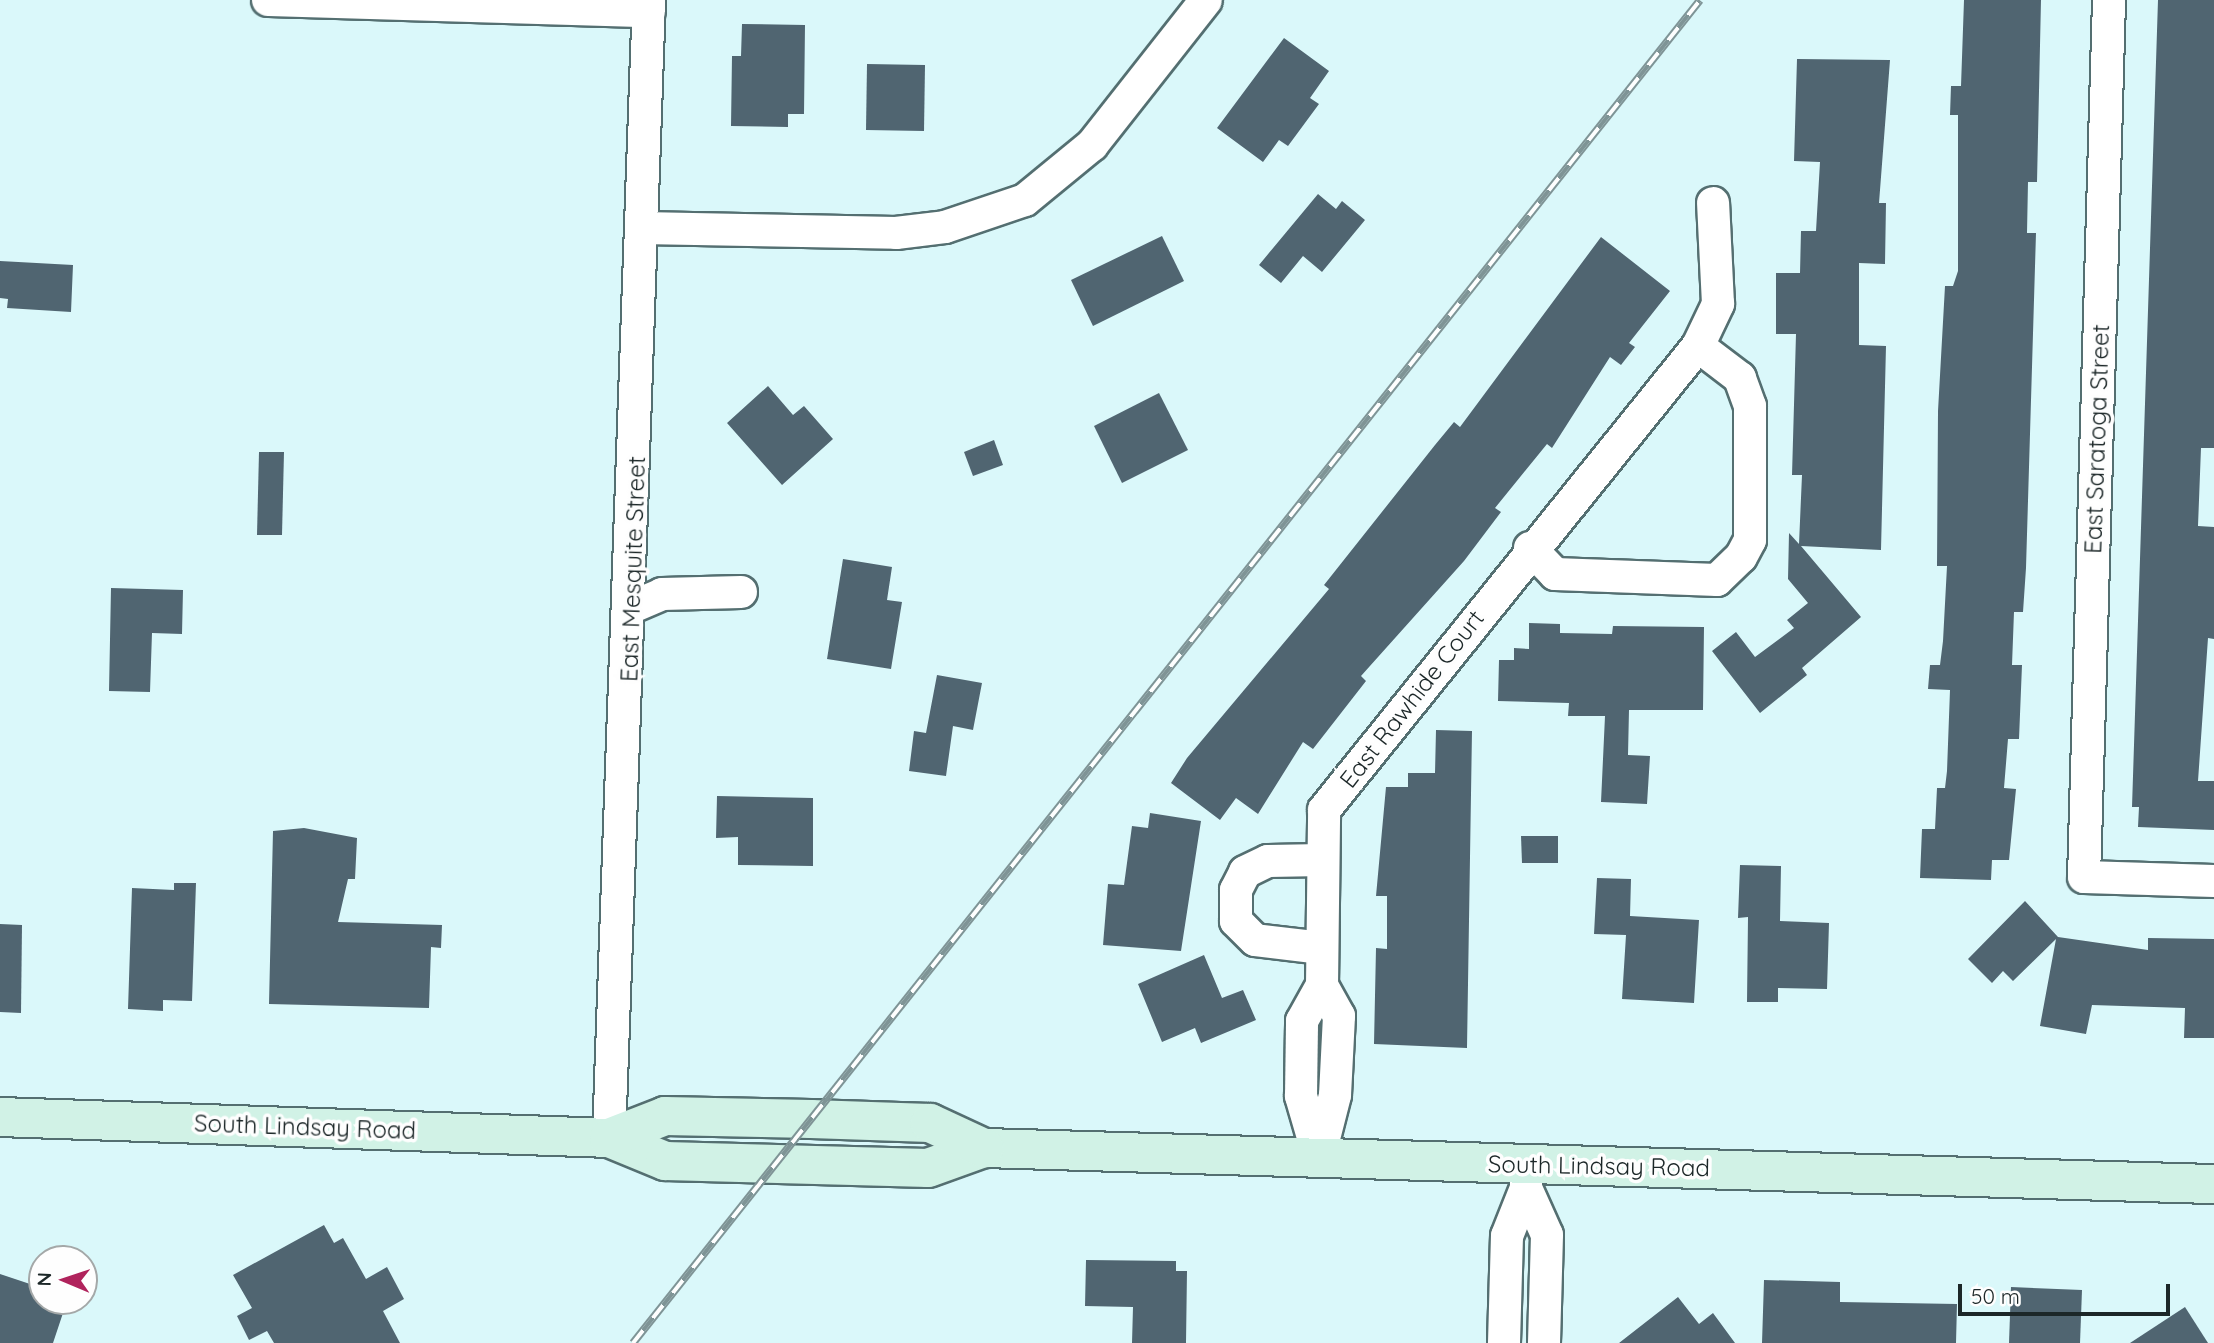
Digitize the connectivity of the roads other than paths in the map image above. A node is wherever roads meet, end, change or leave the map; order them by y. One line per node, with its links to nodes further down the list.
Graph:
1 (268, 0): 4 (street)
2 (1206, 0): 6 (street)
3 (2109, 0): 12 (street, East Saratoga Street)
4 (649, 6): 6 (street, East Mesquite Street)
5 (1713, 203): 7 (street, East Rawhide Court)
6 (642, 228): 10 (street, East Mesquite Street)
7 (1698, 346): 8 (street, East Rawhide Court); 8 (street)
8 (1530, 548): 11 (street, East Rawhide Court)
9 (741, 592): 10 (street)
10 (632, 607): 15 (street, East Mesquite Street)
11 (1323, 860): 13 (street, East Rawhide Court); 13 (street)
12 (2214, 881)
13 (1322, 948): 16 (street, East Rawhide Court)
14 (0, 1117): 15 (main road, South Lindsay Road)
15 (609, 1138): 16 (main road, South Lindsay Road)
16 (1319, 1158): 17 (main road, South Lindsay Road)
17 (1526, 1175): 18 (main road, South Lindsay Road); 19 (street); 20 (street)
18 (2214, 1184)
19 (1504, 1343)
20 (1544, 1343)

